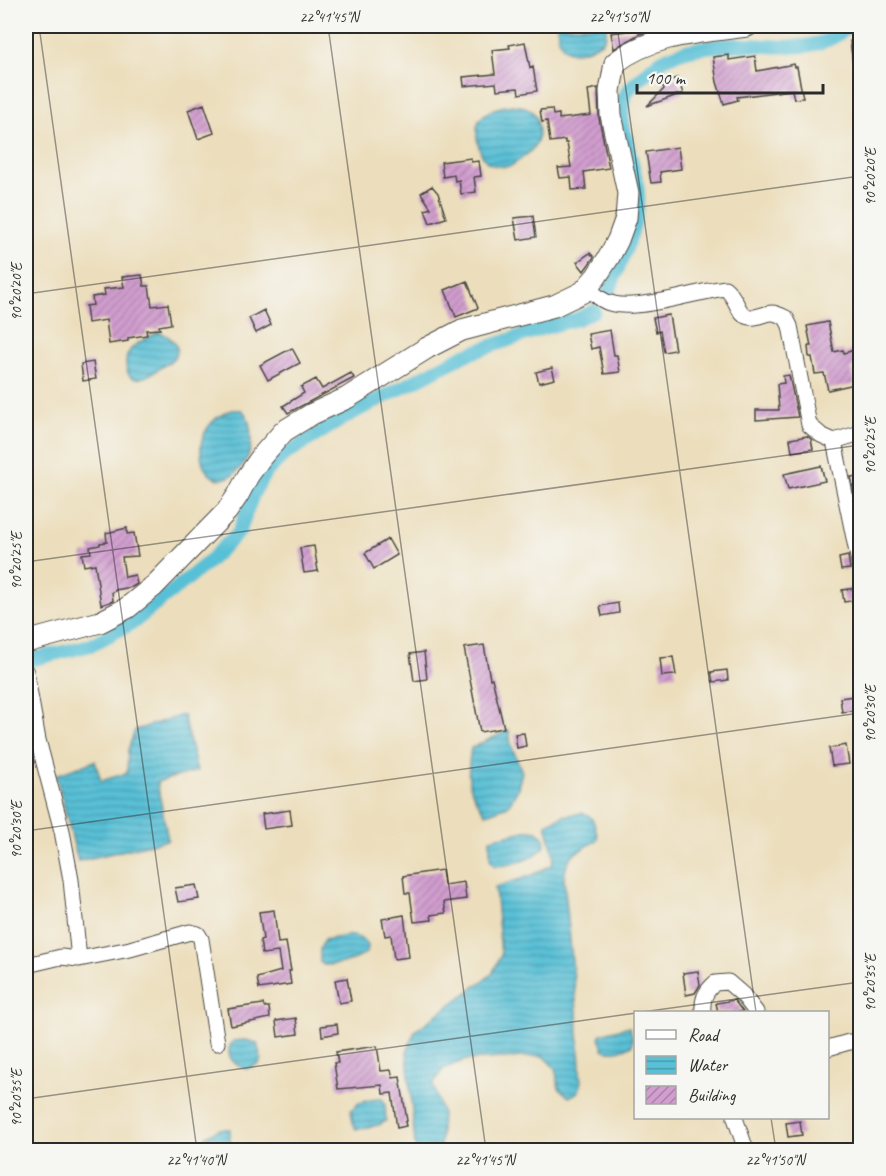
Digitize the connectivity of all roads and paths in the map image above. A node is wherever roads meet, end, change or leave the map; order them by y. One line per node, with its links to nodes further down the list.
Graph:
1 (747, 26): 2 (street)
2 (588, 286): 4 (street); 6 (street)
3 (861, 433): 4 (street)
4 (834, 441): 5 (street)
5 (861, 567)
6 (26, 642)
7 (26, 672): 8 (street)
8 (79, 959): 9 (street); 13 (street)
9 (26, 991)
10 (703, 1011): 11 (street)
11 (755, 1011)
12 (861, 1042): 14 (street)
13 (217, 1043)
14 (829, 1048)
15 (735, 1119): 16 (street)
16 (746, 1150)

